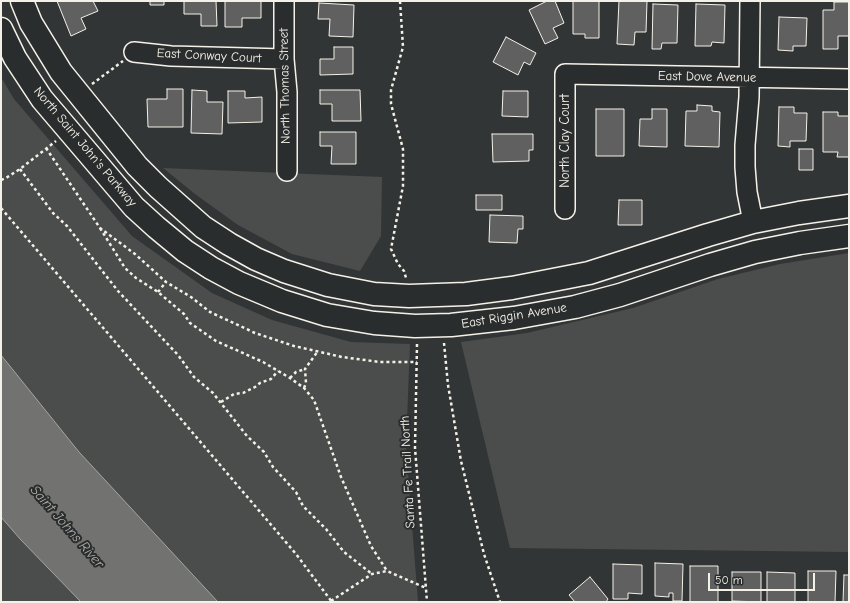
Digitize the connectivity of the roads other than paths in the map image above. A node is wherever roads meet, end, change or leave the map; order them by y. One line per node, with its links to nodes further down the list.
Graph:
1 (22, 1): 16 (main road)
2 (284, 1): 6 (street, North Thomas Street)
3 (750, 1): 8 (street)
4 (1, 29): 15 (main road, North Saint John's Parkway)
5 (134, 52): 6 (street, East Conway Court)
6 (284, 59): 10 (street, North Thomas Street)
7 (565, 74): 8 (street, East Dove Avenue); 12 (street, North Clay Court)
8 (749, 77): 9 (street, East Dove Avenue); 13 (street)
9 (849, 79)
10 (287, 172)
11 (849, 206): 13 (main road)
12 (565, 209)
13 (753, 222): 16 (main road)
14 (849, 236): 17 (main road, East Riggin Avenue)
15 (185, 251): 17 (main road, East Riggin Avenue)
16 (441, 296): 17 (main road)
17 (443, 326)

